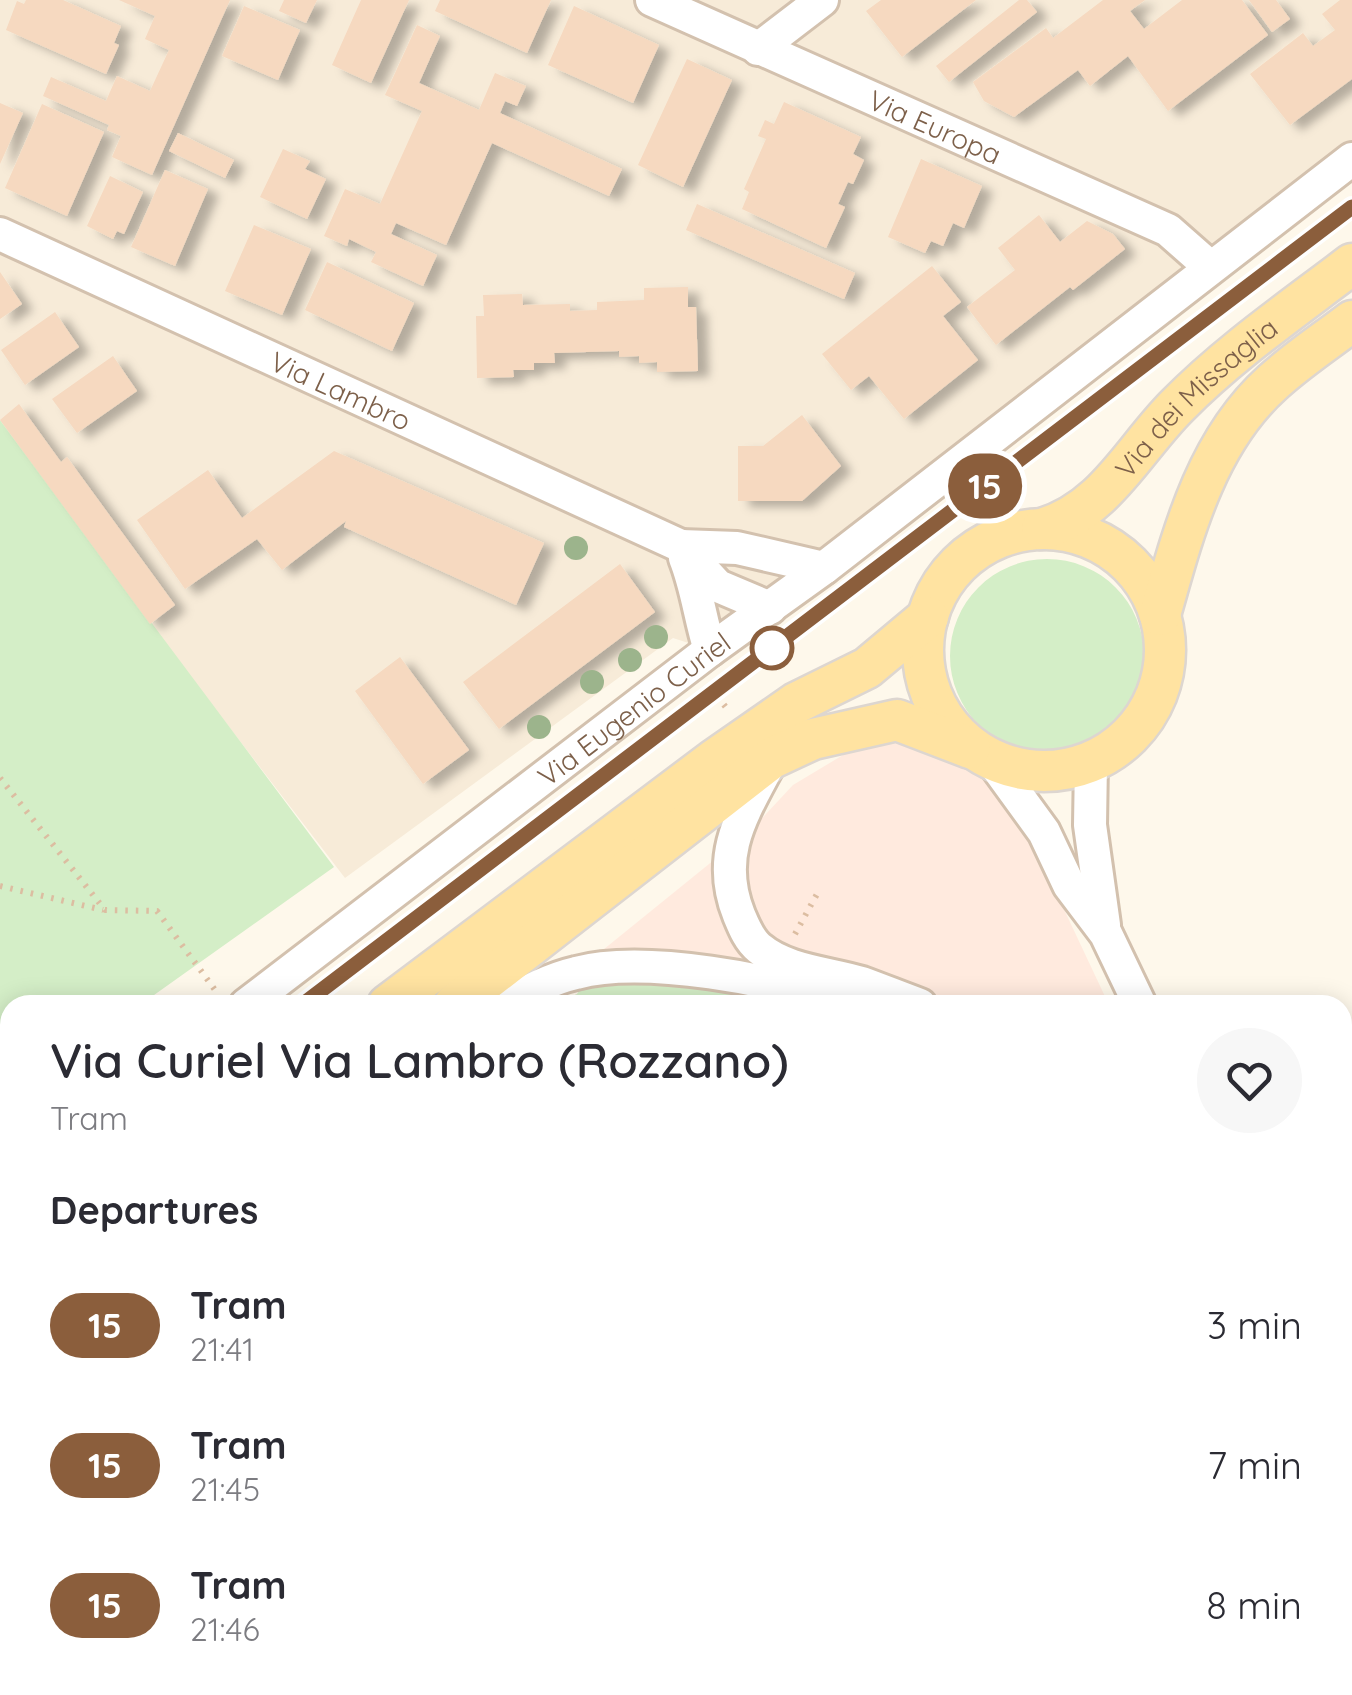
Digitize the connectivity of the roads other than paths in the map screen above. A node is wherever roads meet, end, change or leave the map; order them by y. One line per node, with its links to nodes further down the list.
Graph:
1 (652, 0): 3 (street, Via Europa)
2 (822, 0): 3 (street)
3 (758, 49): 7 (street, Via Europa)
4 (1352, 159): 7 (street, Via Eugenio Curiel)
5 (0, 234): 10 (street, Via Lambro)
6 (1352, 264): 9 (main road, Via dei Missaglia)
7 (1210, 267): 11 (street, Via Eugenio Curiel)
8 (1352, 321): 13 (main road, Via dei Missaglia)
9 (1042, 529): 13 (main road, Via dei Missaglia); 14 (main road, Via dei Missaglia)
10 (681, 546): 11 (street); 12 (street); 15 (street)
11 (824, 568): 12 (street, Via Eugenio Curiel)
12 (770, 608): 15 (street, Via Eugenio Curiel)
13 (1160, 615): 18 (main road, Via dei Missaglia)
14 (928, 616): 16 (main road, Via dei Missaglia); 21 (main road)
15 (710, 650): 20 (street, Via Eugenio Curiel)
16 (983, 754): 17 (main road); 18 (main road, Via dei Missaglia); 19 (street)
17 (772, 758): 22 (main road); 25 (street)
18 (1091, 762): 19 (street)
19 (1106, 934): 26 (street)
20 (237, 995)
21 (401, 995)
22 (467, 995)
23 (522, 995): 24 (street)
24 (818, 995)
25 (893, 995)
26 (1135, 995)

